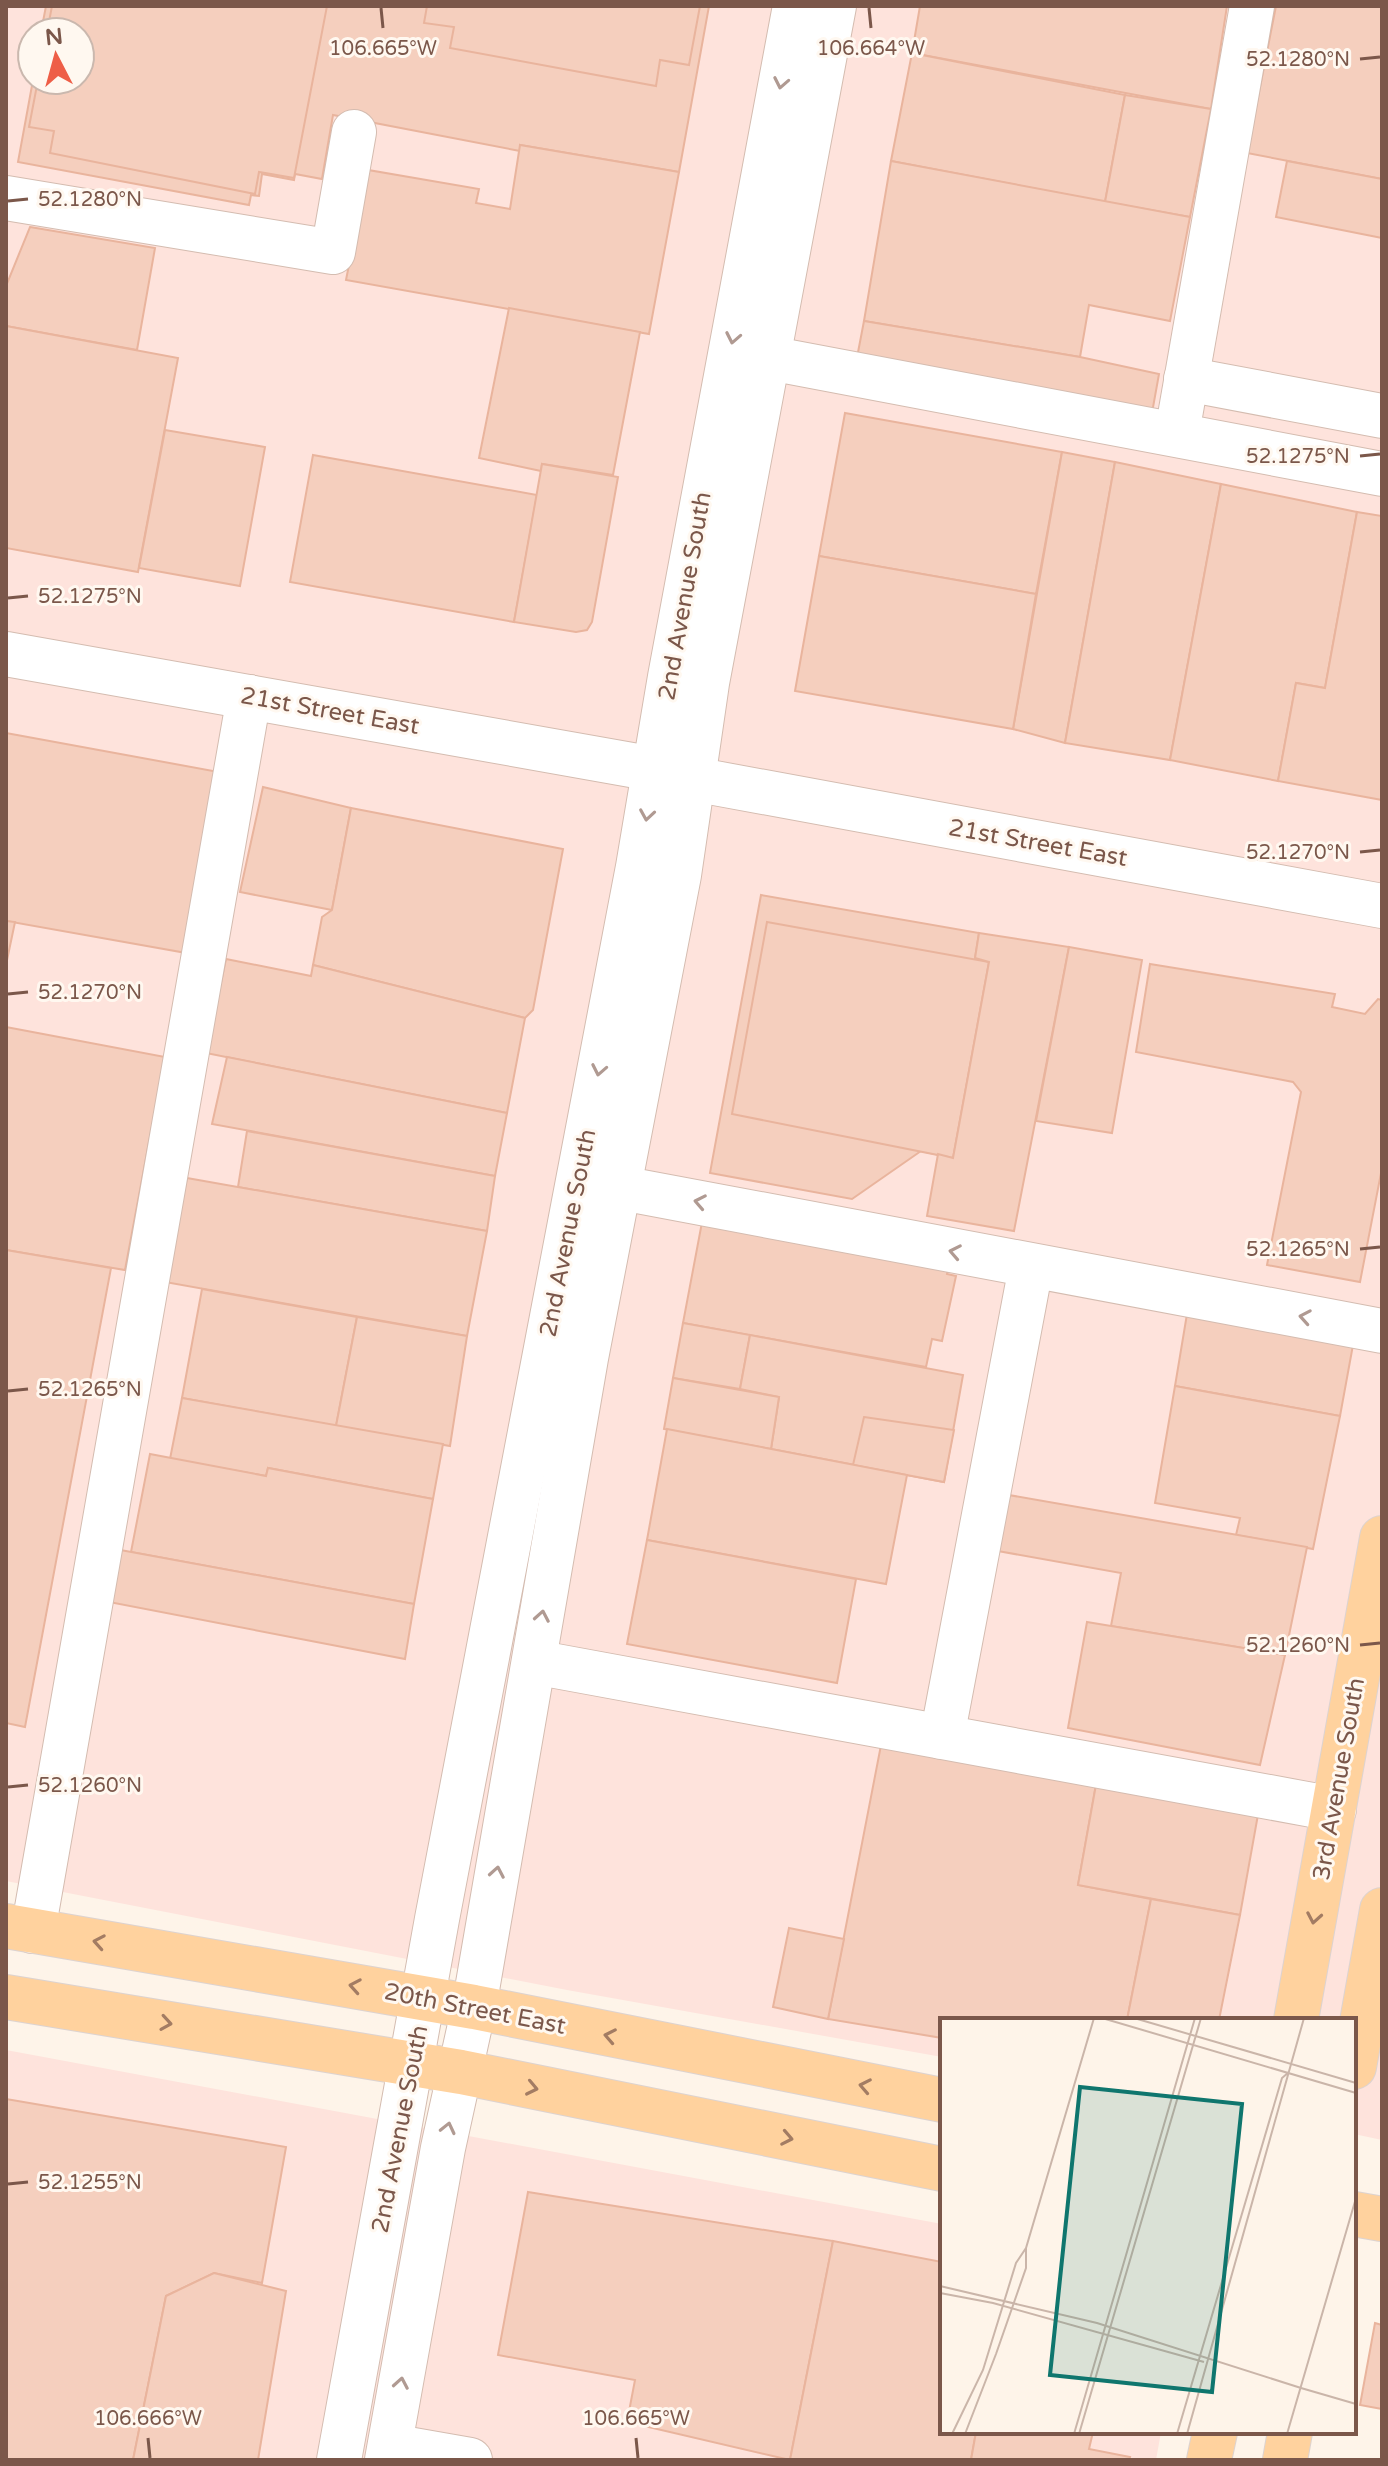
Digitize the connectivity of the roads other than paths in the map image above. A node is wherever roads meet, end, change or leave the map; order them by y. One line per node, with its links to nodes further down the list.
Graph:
1 (795, 6): 13 (street, 2nd Avenue South, one-way to 13)
2 (834, 6): 6 (street, 2nd Avenue South)
3 (1252, 6): 7 (street)
4 (354, 132): 5 (street)
5 (6, 198)
6 (769, 358): 9 (street); 13 (street, 2nd Avenue South)
7 (1186, 379): 8 (street); 9 (street)
8 (1382, 416)
9 (1177, 433): 10 (street)
10 (1382, 474)
11 (6, 654): 12 (street, 21st Street East)
12 (249, 697): 13 (street, 21st Street East); 23 (street)
13 (674, 774): 14 (street, 21st Street East); 15 (street, 2nd Avenue South); 25 (street, 2nd Avenue South, one-way to 25)
14 (1382, 906)
15 (621, 1188): 16 (street, one-way to 15); 19 (street, 2nd Avenue South, one-way to 15)
16 (1031, 1267): 17 (street, one-way to 16); 20 (street)
17 (1382, 1331)
18 (1382, 1538): 21 (main road, 3rd Avenue South)
19 (534, 1662): 20 (street); 26 (street, 2nd Avenue South, one-way to 19)
20 (942, 1737): 21 (street)
21 (1334, 1809): 27 (main road, 3rd Avenue South, one-way to 27)
22 (1382, 1910): 28 (main road)
23 (20, 1928): 25 (main road, 20th Street East, one-way to 23)
24 (6, 1997): 29 (main road, one-way to 29)
25 (424, 1999): 26 (main road, 20th Street East); 29 (street, 2nd Avenue South)
26 (474, 2007): 30 (street, 2nd Avenue South); 31 (main road, 20th Street East, one-way to 26)
27 (1296, 2018)
28 (1356, 2056)
29 (410, 2065): 30 (main road); 38 (street, 2nd Avenue South)
30 (461, 2072): 32 (main road, one-way to 32); 37 (street, 2nd Avenue South, one-way to 30)
31 (940, 2100)
32 (940, 2169)
33 (1356, 2214): 34 (main road)
34 (1382, 2219)
35 (1215, 2434): 40 (main road)
36 (1290, 2434): 41 (main road)
37 (388, 2453): 39 (street)
38 (339, 2460)
39 (470, 2460)
40 (1209, 2460)
41 (1285, 2460)

